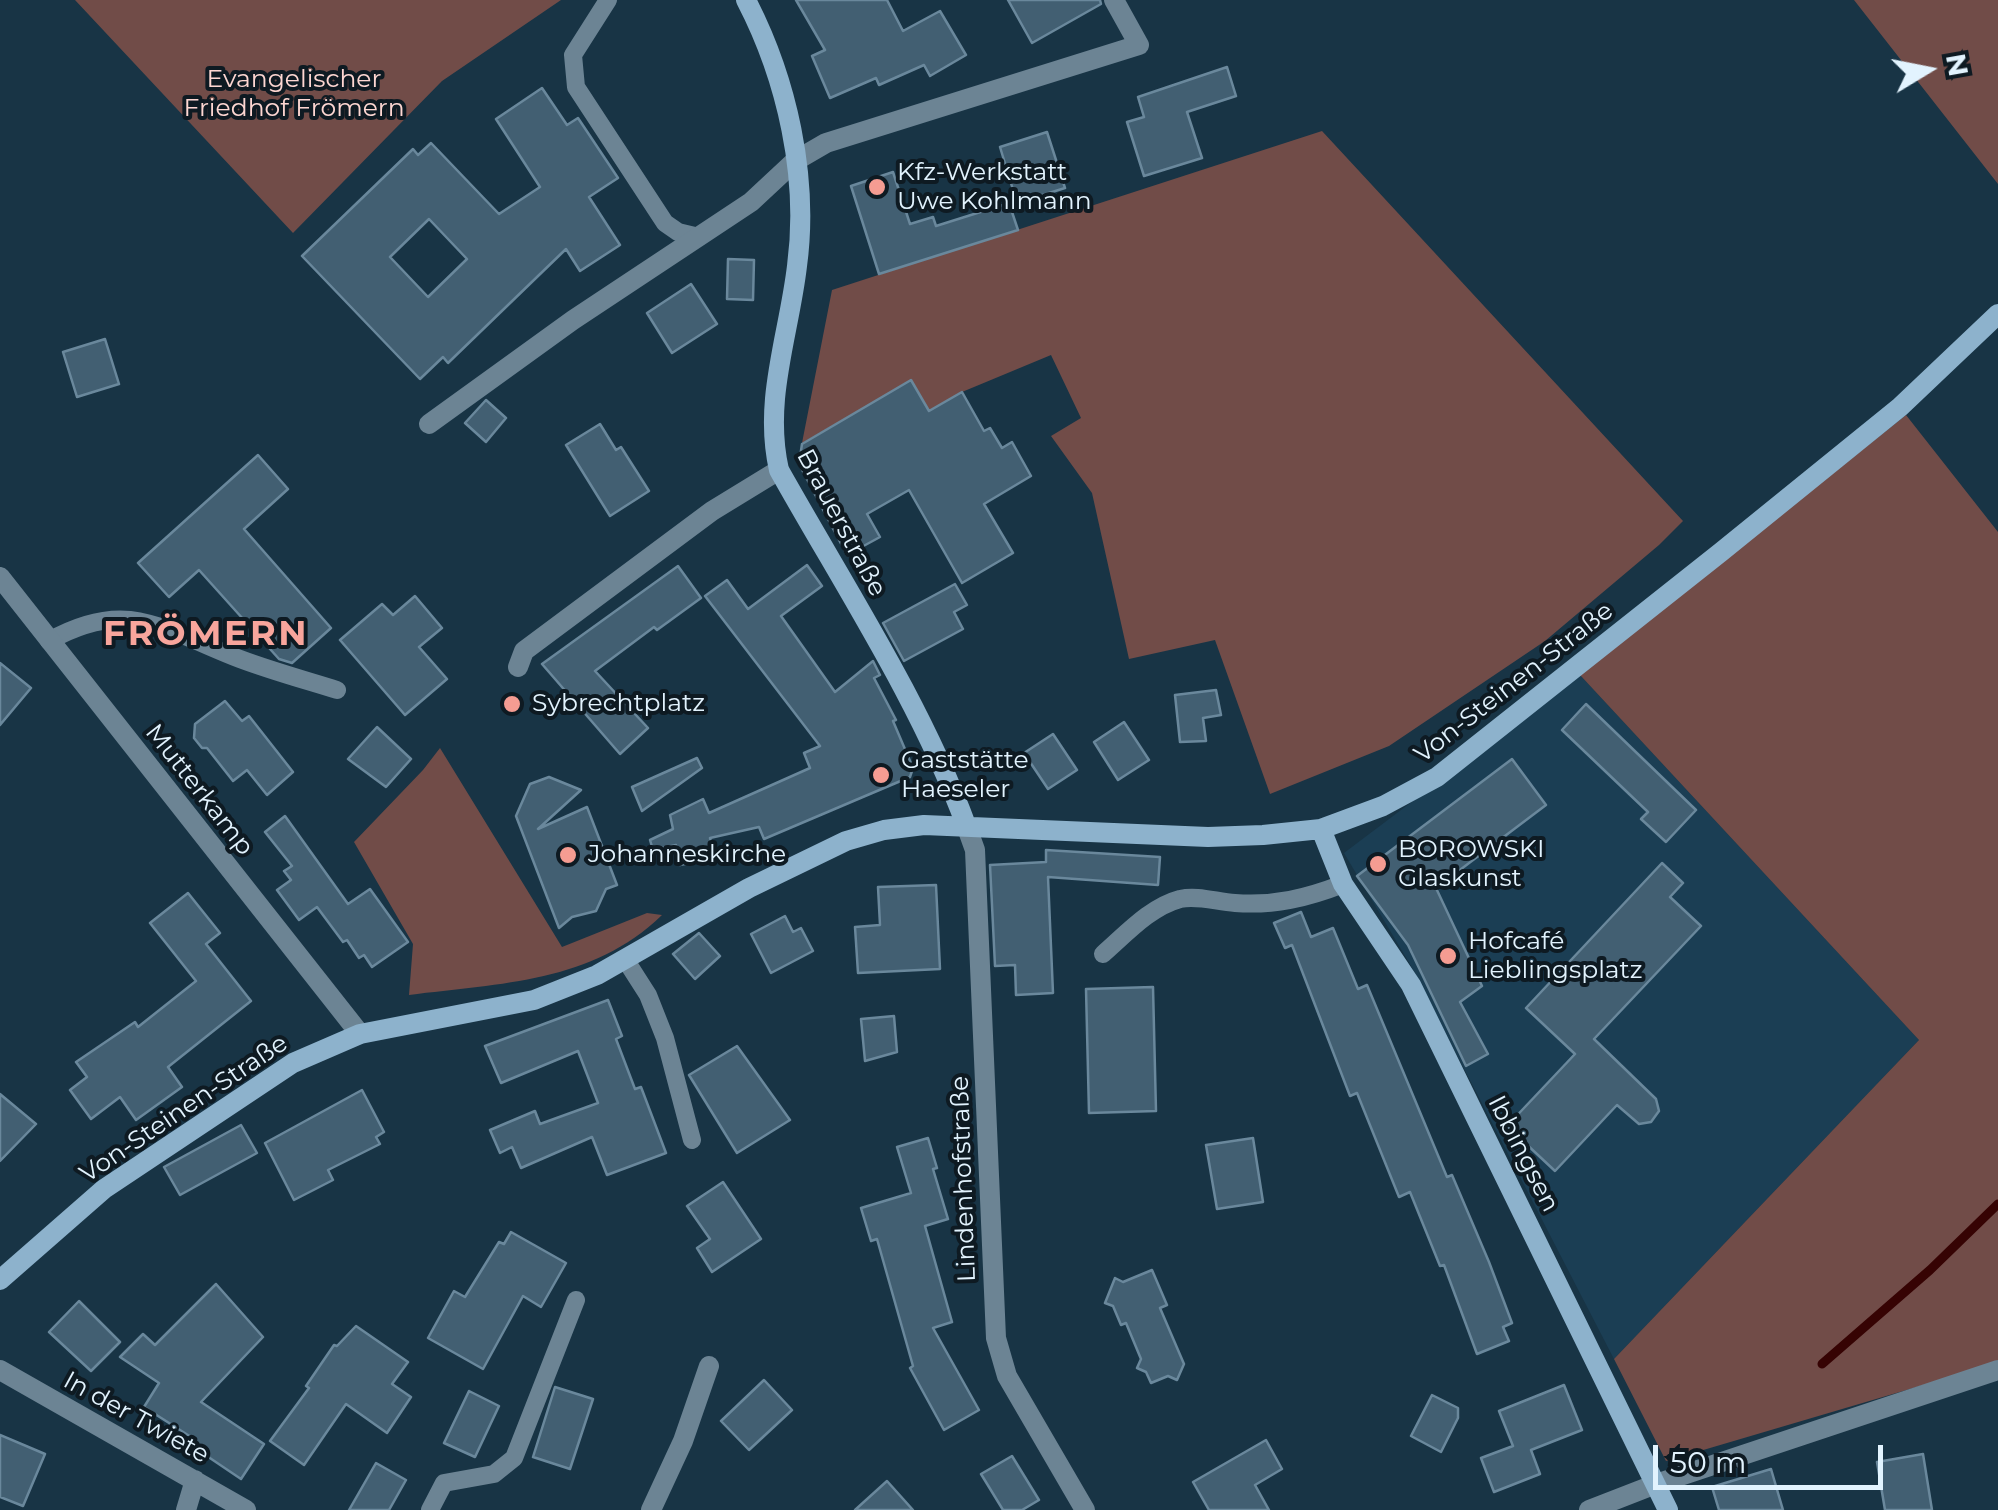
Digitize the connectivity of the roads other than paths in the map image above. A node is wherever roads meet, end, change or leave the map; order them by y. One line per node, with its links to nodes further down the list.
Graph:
1 (608, 0): 5 (lane)
2 (746, 0): 4 (main road, Brauerstraße)
3 (1114, 0): 4 (street)
4 (796, 161): 5 (street); 8 (main road, Brauerstraße)
5 (698, 237): 7 (street)
6 (1998, 314): 14 (main road, Von-Steinen-Straße)
7 (429, 424)
8 (779, 470): 11 (street); 13 (main road, Brauerstraße)
9 (0, 577): 10 (street, Mutterkamp)
10 (49, 641): 12 (lane); 18 (street, Mutterkamp)
11 (518, 668)
12 (337, 690)
13 (966, 826): 14 (main road, Von-Steinen-Straße); 17 (main road, Von-Steinen-Straße); 31 (street, Lindenhofstraße)
14 (1320, 828): 15 (main road, Ibbingsen)
15 (1343, 884): 16 (lane); 26 (main road, Ibbingsen)
16 (1103, 954)
17 (626, 958): 18 (main road, Von-Steinen-Straße); 19 (lane)
18 (360, 1034): 20 (main road, Von-Steinen-Straße)
19 (692, 1140)
20 (0, 1280)
21 (576, 1300): 29 (lane)
22 (709, 1366): 30 (street)
23 (0, 1370): 25 (street, In der Twiete)
24 (1998, 1370): 26 (street)
25 (194, 1480): 27 (street); 28 (street, In der Twiete)
26 (1656, 1484): 32 (street); 33 (main road, Ibbingsen)
27 (186, 1510)
28 (246, 1510)
29 (430, 1510)
30 (651, 1510)
31 (1085, 1510)
32 (1589, 1510)
33 (1668, 1510)

